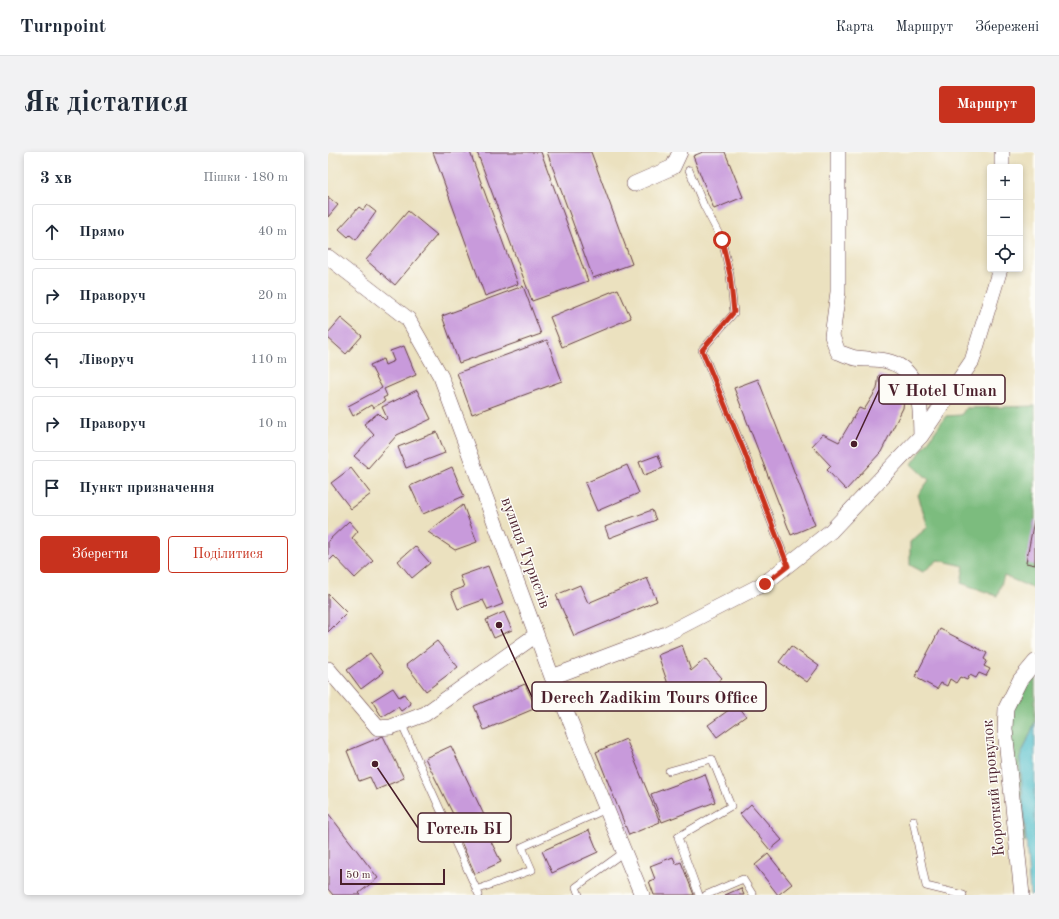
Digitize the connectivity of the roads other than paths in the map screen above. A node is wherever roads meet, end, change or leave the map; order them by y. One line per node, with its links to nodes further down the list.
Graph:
1 (680, 152): 6 (street)
2 (838, 152): 9 (street)
3 (1002, 152): 4 (street)
4 (1002, 164)
5 (689, 170): 10 (lane)
6 (634, 184)
7 (328, 257): 11 (street, вулиця Туристів)
8 (999, 272): 9 (street)
9 (921, 436): 10 (street)
10 (788, 566): 14 (street)
11 (536, 635): 14 (street, вулиця Туристів); 15 (street)
12 (1035, 662): 27 (street, Короткий провулок)
13 (328, 669): 15 (street)
14 (552, 677): 17 (street, вулиця Туристів)
15 (396, 725): 20 (lane)
16 (669, 771): 23 (lane)
17 (606, 809): 19 (street, вулиця Туристів); 20 (lane)
18 (913, 820): 26 (lane)
19 (624, 852): 21 (lane); 22 (street, вулиця Туристів)
20 (478, 893)
21 (579, 895)
22 (642, 895)
23 (699, 895)
24 (706, 895): 25 (lane)
25 (753, 895)
26 (963, 895)
27 (1022, 895)

